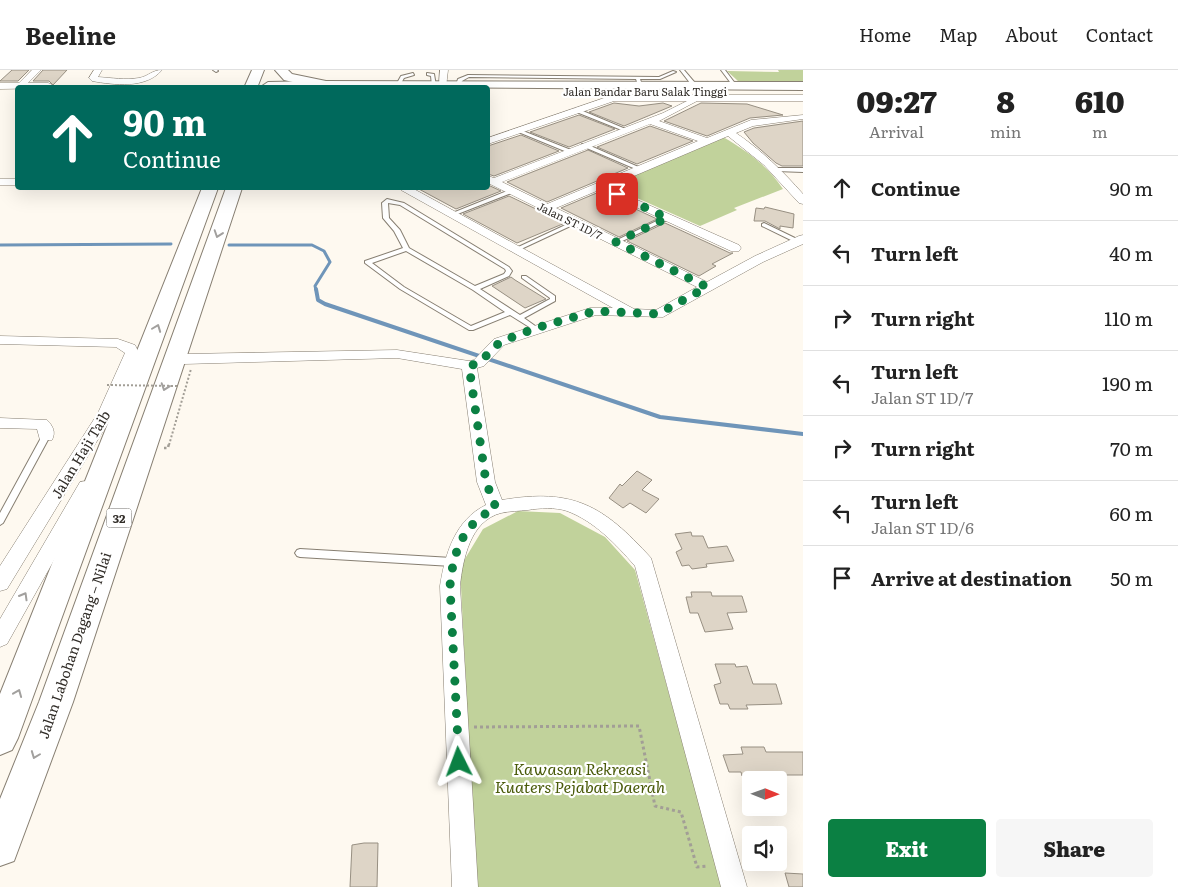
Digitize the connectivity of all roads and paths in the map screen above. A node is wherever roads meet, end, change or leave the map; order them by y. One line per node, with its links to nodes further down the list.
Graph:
1 (37, 70): 23 (street)
2 (98, 70): 3 (street)
3 (158, 70)
4 (258, 70): 24 (main road)
5 (267, 70): 25 (main road)
6 (274, 70): 26 (main road)
7 (281, 70): 21 (main road)
8 (444, 70): 18 (street)
9 (463, 70): 16 (lane)
10 (487, 70): 17 (lane)
11 (665, 70): 14 (lane)
12 (723, 70): 33 (lane)
13 (683, 71): 14 (lane); 39 (lane)
14 (674, 72): 20 (lane)
15 (413, 74): 22 (lane)
16 (468, 76): 17 (lane); 31 (lane)
17 (489, 77): 19 (lane)
18 (435, 81): 22 (main road); 30 (main road)
19 (510, 81): 20 (main road); 32 (main road)
20 (639, 82): 39 (main road)
21 (321, 84): 27 (main road); 28 (main road)
22 (398, 84): 29 (main road)
23 (22, 85)
24 (251, 85)
25 (267, 85)
26 (269, 85)
27 (303, 85)
28 (352, 85)
29 (391, 85)
30 (452, 85)
31 (457, 85)
32 (467, 85)
33 (736, 85): 36 (main road); 39 (main road)
34 (0, 86): 35 (street)
35 (15, 86)
36 (803, 86)
37 (490, 90): 39 (main road, Jalan Bandar Baru Salak Tinggi)
38 (803, 91): 39 (main road, Jalan Bandar Baru Salak Tinggi)
39 (695, 92): 40 (street); 42 (street); 44 (street)
40 (782, 98): 41 (street); 43 (street)
41 (803, 98)
42 (576, 110): 45 (street); 46 (lane)
43 (801, 119): 47 (street)
44 (650, 121): 46 (street); 49 (street)
45 (518, 130): 48 (street); 51 (lane)
46 (626, 130): 50 (street)
47 (728, 132): 49 (street); 53 (street)
48 (490, 140)
49 (706, 142): 52 (street)
50 (584, 146): 51 (street); 52 (lane)
51 (569, 151): 55 (street)
52 (640, 169): 58 (street)
53 (778, 170): 54 (lane); 63 (street)
54 (803, 170)
55 (490, 180): 62 (street, Jalan ST 1D/7)
56 (0, 182): 57 (street)
57 (15, 182)
58 (600, 187): 64 (street); 66 (street)
59 (209, 190): 87 (main road, 32, one-way to 59)
60 (233, 190): 99 (main road, Jalan Labohan Dagang ‒ Nilai / 32, one-way to 99)
61 (409, 190): 65 (street)
62 (512, 191): 64 (street, Jalan ST 1D/7); 65 (lane)
63 (803, 201)
64 (547, 208): 67 (street, Jalan ST 1D/7)
65 (453, 214): 71 (street)
66 (667, 218): 70 (lane); 72 (street)
67 (576, 222): 70 (street, Jalan ST 1D/7); 71 (lane)
68 (764, 225): 69 (lane)
69 (800, 240): 75 (street)
70 (616, 242): 75 (street, Jalan ST 1D/7)
71 (517, 248): 78 (street)
72 (734, 248)
73 (407, 249): 76 (lane); 76 (lane); 77 (lane)
74 (524, 277): 79 (lane)
75 (707, 287): 78 (street)
76 (476, 289): 77 (lane)
77 (511, 312): 79 (lane)
78 (631, 312): 80 (street)
79 (520, 318): 80 (lane)
80 (536, 328): 83 (street)
81 (0, 340): 92 (street, Jalan Haji Taib)
82 (184, 358): 83 (street)
83 (469, 366): 89 (street)
84 (107, 385): 85 (path, bridge)
85 (179, 386)
86 (0, 423): 88 (street)
87 (119, 426): 91 (street); 98 (main road, 32, one-way to 87)
88 (46, 436): 90 (lane)
89 (496, 508): 94 (street); 100 (street)
90 (0, 521)
91 (58, 536): 92 (street); 96 (street, one-way to 91)
92 (28, 539): 95 (street)
93 (300, 552): 94 (lane)
94 (452, 562): 97 (street)
95 (0, 583)
96 (0, 638)
97 (457, 727): 100 (path); 101 (street)
98 (0, 738)
99 (0, 847)
100 (731, 876)
101 (465, 887)

